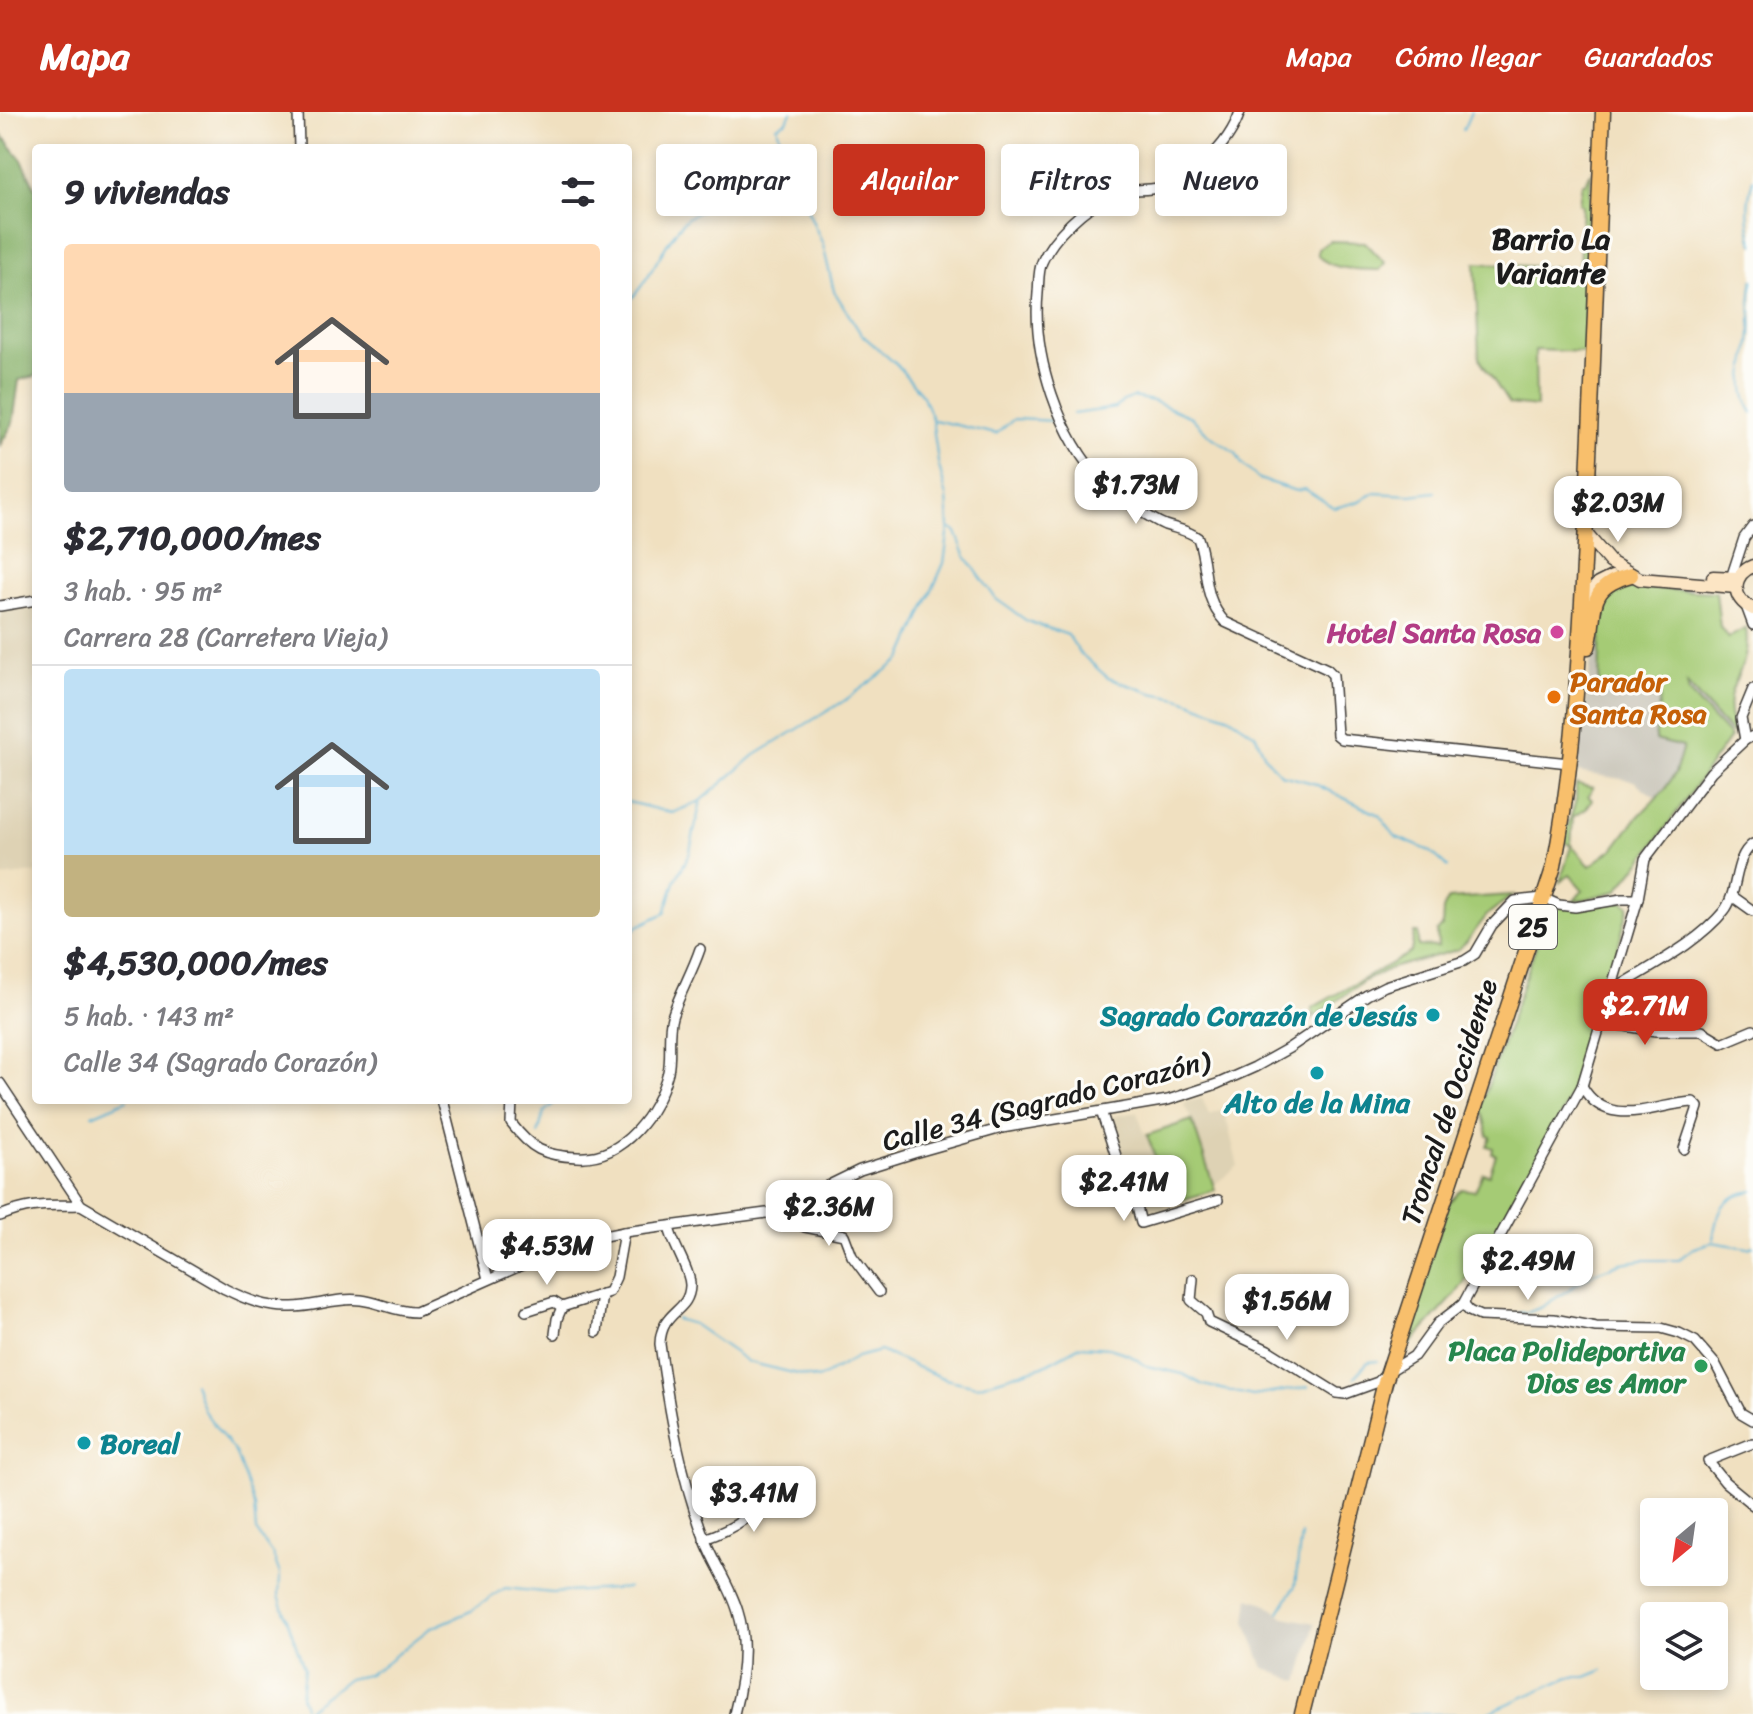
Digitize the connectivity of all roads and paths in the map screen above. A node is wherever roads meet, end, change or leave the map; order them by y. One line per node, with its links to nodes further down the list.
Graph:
1 (298, 112): 4 (street)
2 (1240, 112): 18 (street)
3 (1603, 112): 6 (main road, Troncal de Occidente / 25)
4 (299, 144)
5 (1753, 526): 9 (street)
6 (1587, 535): 8 (main road); 11 (main road, Troncal de Occidente / 25)
7 (1753, 566): 9 (main road)
8 (1631, 575): 9 (main road); 11 (main road); 15 (main road)
9 (1735, 581): 13 (main road)
10 (32, 601): 12 (street)
11 (1582, 601): 15 (main road, Troncal de Occidente / 25)
12 (0, 606)
13 (1751, 608): 14 (street)
14 (1753, 625)
15 (1579, 656): 18 (main road, Troncal de Occidente / 25)
16 (1753, 689): 17 (street)
17 (1749, 738): 22 (street)
18 (1569, 763): 21 (main road, Troncal de Occidente / 25)
19 (1753, 844): 20 (street)
20 (1732, 896): 23 (street); 25 (street)
21 (1543, 898): 22 (street); 32 (street, Calle 34 (Sagrado Corazón)); 49 (main road, Troncal de Occidente / 25)
22 (1638, 899): 25 (street)
23 (1753, 911)
24 (700, 949): 31 (street)
25 (1612, 991): 26 (street)
26 (1601, 1022): 27 (street); 29 (street)
27 (1753, 1030)
28 (0, 1083): 35 (street, Calle 34 (Sagrado Corazón))
29 (1582, 1086): 33 (street); 44 (street)
30 (443, 1104): 40 (street)
31 (512, 1104)
32 (1102, 1114): 34 (street); 36 (street, Calle 34 (Sagrado Corazón))
33 (1684, 1149)
34 (1218, 1200)
35 (81, 1205): 37 (street); 40 (street, Calle 34 (Sagrado Corazón))
36 (774, 1212): 38 (street, Calle 34 (Sagrado Corazón)); 42 (street)
37 (0, 1216)
38 (669, 1227): 39 (street, Calle 34 (Sagrado Corazón)); 54 (street)
39 (624, 1232): 40 (street, Calle 34 (Sagrado Corazón)); 43 (street)
40 (488, 1279)
41 (1193, 1279): 49 (street)
42 (879, 1292)
43 (602, 1294): 45 (street); 47 (street)
44 (1463, 1304): 49 (street); 50 (street)
45 (562, 1307): 46 (street); 48 (street)
46 (526, 1311)
47 (597, 1332)
48 (555, 1334)
49 (1388, 1372): 56 (main road, Troncal de Occidente / 25)
50 (1753, 1420)
51 (1753, 1443): 53 (street)
52 (775, 1489): 54 (street)
53 (1753, 1505)
54 (704, 1539): 55 (street)
55 (734, 1714)
56 (1302, 1714)

